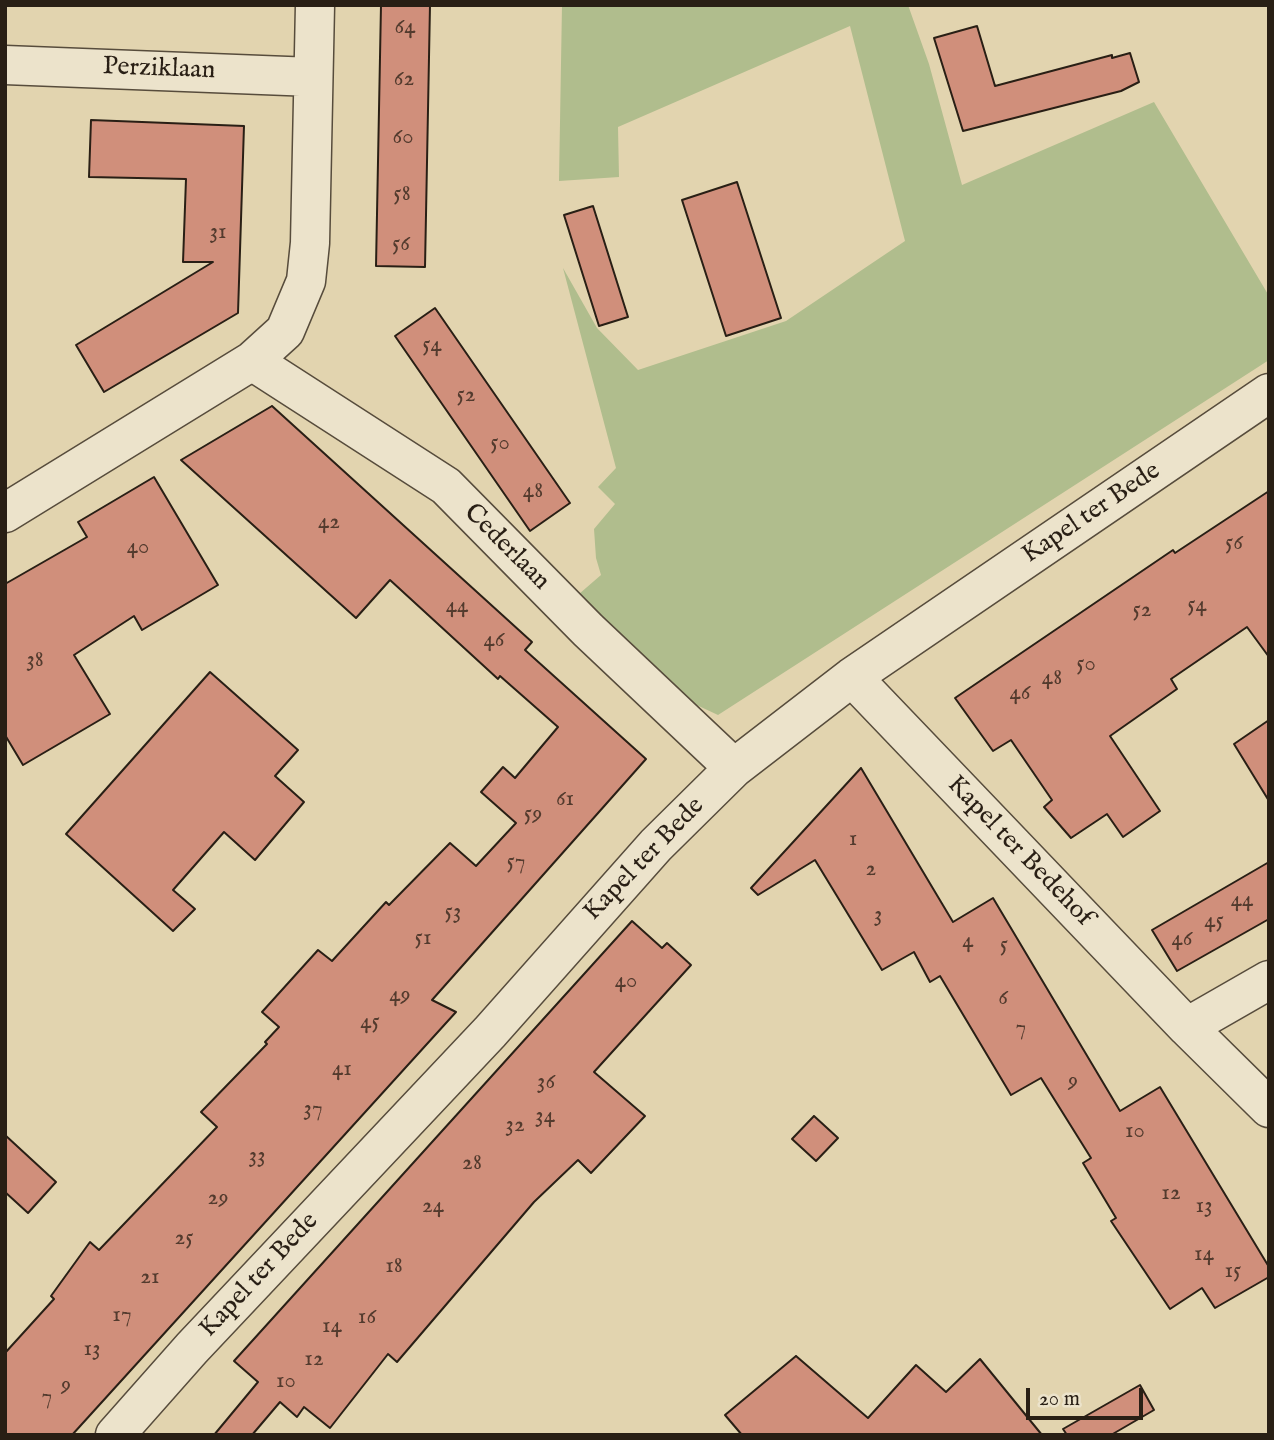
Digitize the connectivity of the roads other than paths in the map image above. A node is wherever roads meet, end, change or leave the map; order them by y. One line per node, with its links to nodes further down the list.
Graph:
1 (315, 5): 3 (street)
2 (5, 65): 3 (street, Perziklaan)
3 (313, 77): 4 (street)
4 (252, 361): 6 (street); 8 (street, Cederlaan)
5 (1269, 393): 7 (street, Kapel ter Bede)
6 (5, 513)
7 (852, 677): 8 (street, Kapel ter Bede); 10 (street, Kapel ter Bedehof)
8 (734, 768): 12 (street, Kapel ter Bede)
9 (1269, 980): 10 (street)
10 (1186, 1027): 11 (street, Kapel ter Bedehof)
11 (1269, 1108)
12 (115, 1435)

